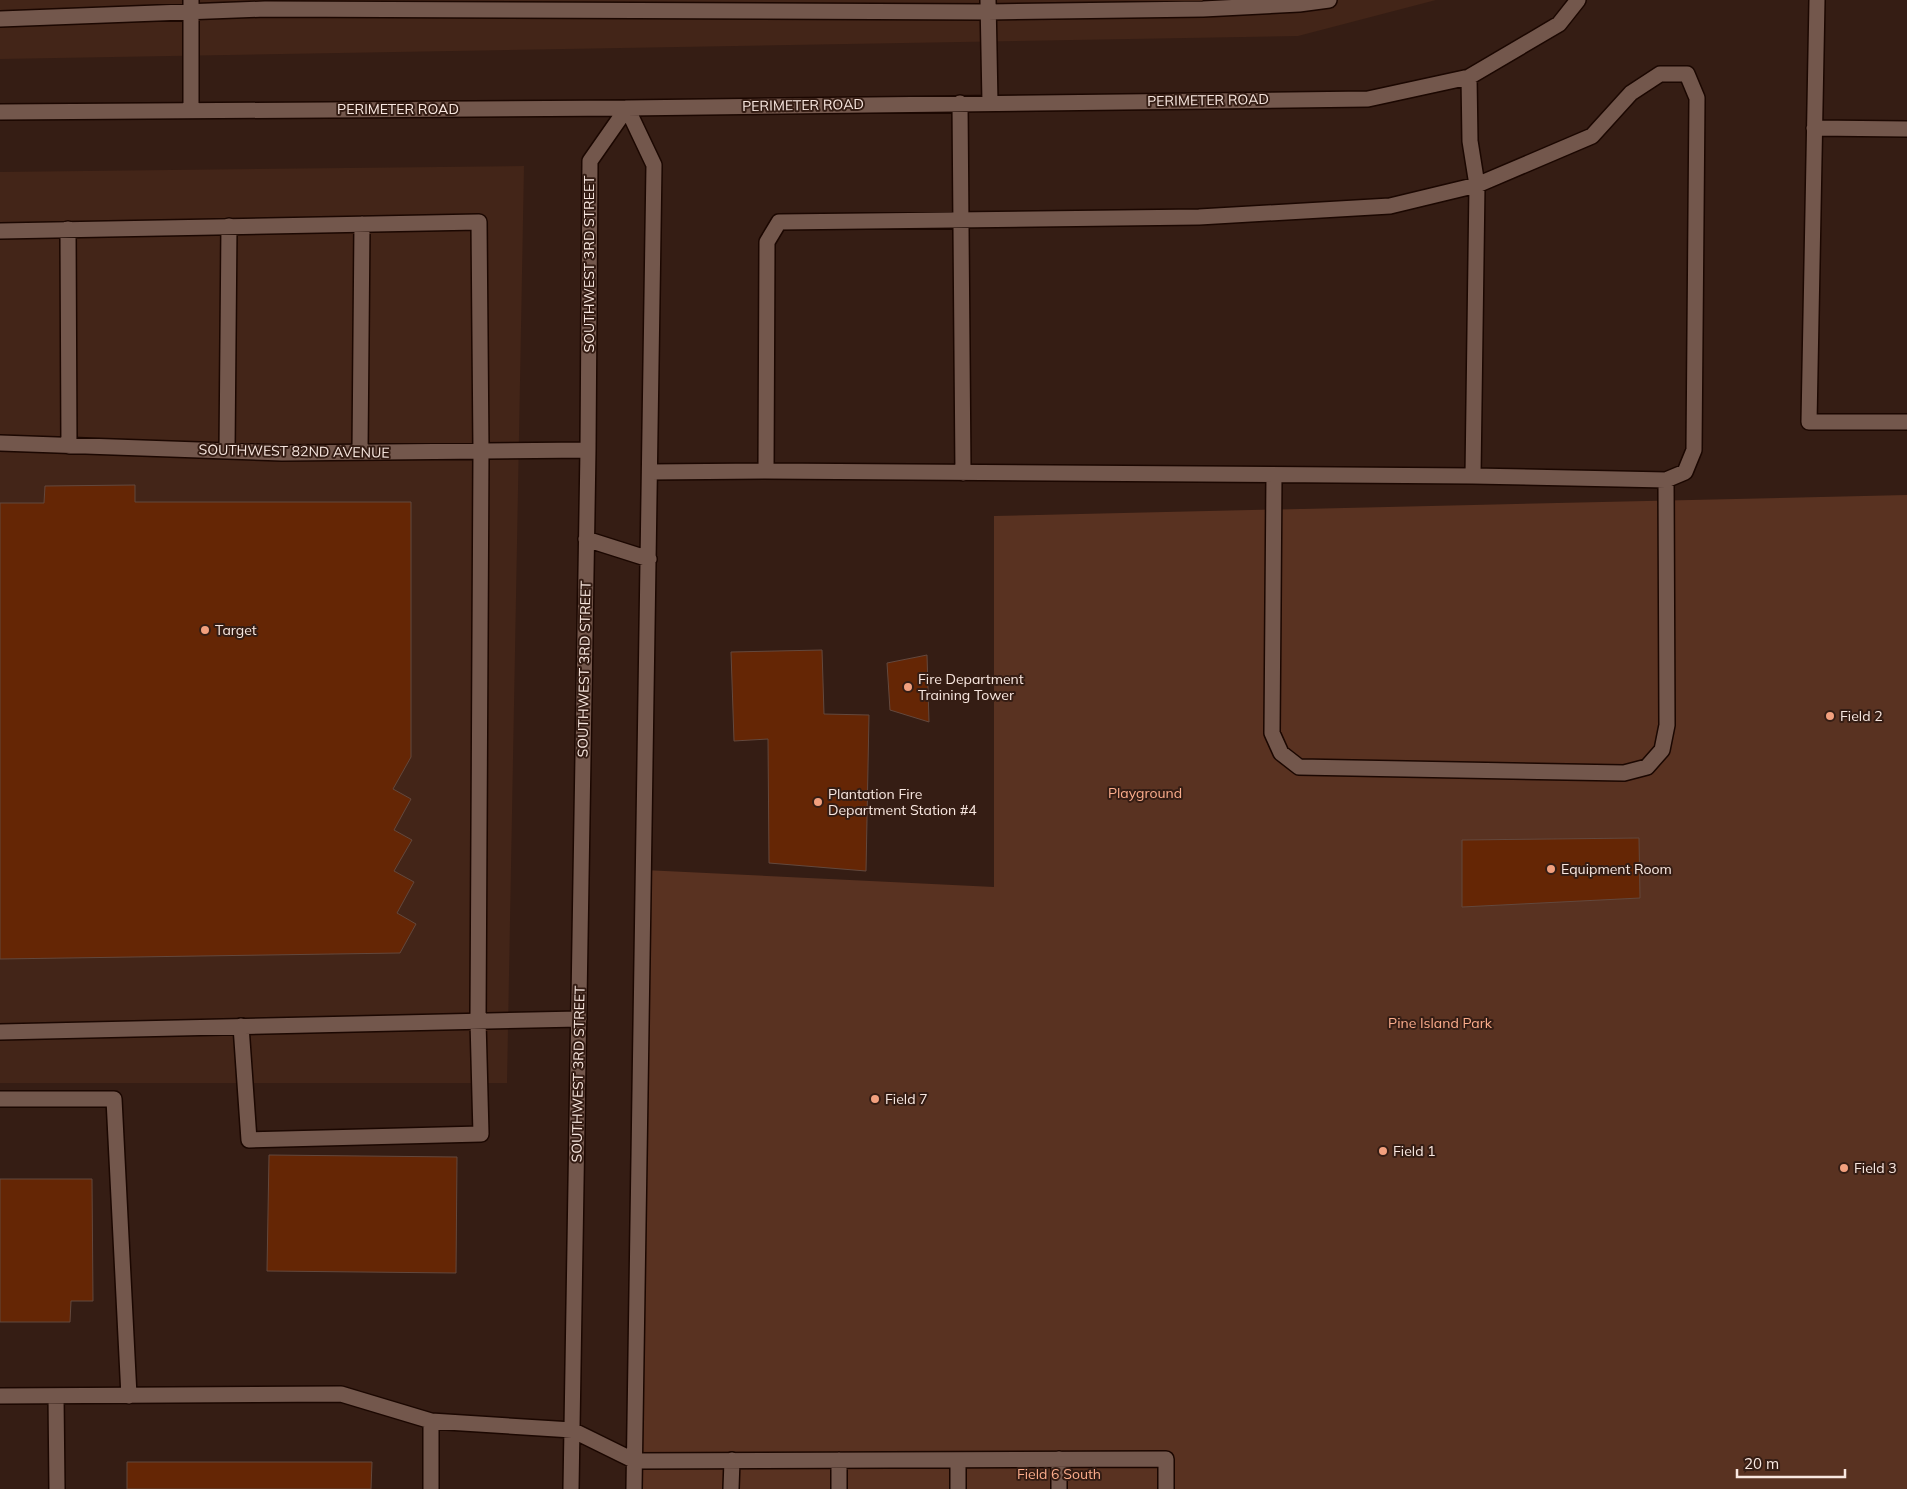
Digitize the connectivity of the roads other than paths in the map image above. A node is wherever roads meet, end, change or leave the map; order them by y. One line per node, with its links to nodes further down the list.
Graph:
1 (1329, 0): 5 (street)
2 (1578, 0): 7 (street, PERIMETER ROAD)
3 (1816, 0): 13 (street)
4 (191, 6): 5 (street); 6 (street); 11 (street)
5 (988, 6): 8 (street)
6 (0, 19)
7 (1469, 77): 8 (street, PERIMETER ROAD); 15 (street)
8 (990, 102): 9 (street, PERIMETER ROAD)
9 (960, 103): 10 (street, PERIMETER ROAD); 16 (street)
10 (627, 108): 11 (street, PERIMETER ROAD); 24 (street, SOUTHWEST 3RD STREET); 29 (street)
11 (191, 110): 12 (street, PERIMETER ROAD)
12 (0, 112)
13 (1814, 128): 14 (street); 21 (street)
14 (1907, 129)
15 (1477, 185): 16 (street); 32 (street); 33 (street)
16 (962, 219): 28 (street); 30 (street)
17 (362, 224): 18 (street); 26 (street); 27 (street)
18 (229, 226): 19 (street); 25 (street)
19 (68, 229): 20 (street); 23 (street)
20 (0, 231)
21 (1907, 422)
22 (0, 443): 23 (street, SOUTHWEST 82ND AVENUE)
23 (69, 446): 25 (street, SOUTHWEST 82ND AVENUE)
24 (588, 450): 26 (street, SOUTHWEST 82ND AVENUE); 34 (street, SOUTHWEST 3RD STREET)
25 (226, 451): 27 (street, SOUTHWEST 82ND AVENUE)
26 (481, 451): 27 (street, SOUTHWEST 82ND AVENUE); 37 (street)
27 (360, 452)
28 (766, 471): 29 (street); 30 (street)
29 (650, 472): 35 (street)
30 (963, 473): 31 (street)
31 (1274, 475): 32 (street); 33 (street)
32 (1473, 476): 33 (street)
33 (1666, 480)
34 (586, 539): 35 (street); 36 (street, SOUTHWEST 3RD STREET)
35 (649, 559): 50 (street)
36 (579, 1019): 37 (street); 45 (street, SOUTHWEST 3RD STREET)
37 (478, 1021): 38 (street); 38 (street)
38 (241, 1026): 39 (street)
39 (0, 1032)
40 (0, 1099): 43 (street)
41 (0, 1396): 42 (street)
42 (56, 1396): 43 (street); 51 (street)
43 (129, 1396): 44 (street)
44 (431, 1421): 45 (street); 52 (street)
45 (572, 1430): 50 (street); 53 (street, SOUTHWEST 3RD STREET)
46 (1059, 1459): 49 (street); 58 (street); 59 (street)
47 (732, 1460): 48 (street); 50 (street); 55 (street)
48 (839, 1460): 49 (street); 56 (street)
49 (958, 1460): 57 (street)
50 (635, 1461): 54 (street)
51 (58, 1489)
52 (431, 1489)
53 (571, 1489)
54 (634, 1489)
55 (731, 1489)
56 (839, 1489)
57 (958, 1489)
58 (1059, 1489)
59 (1166, 1489)

